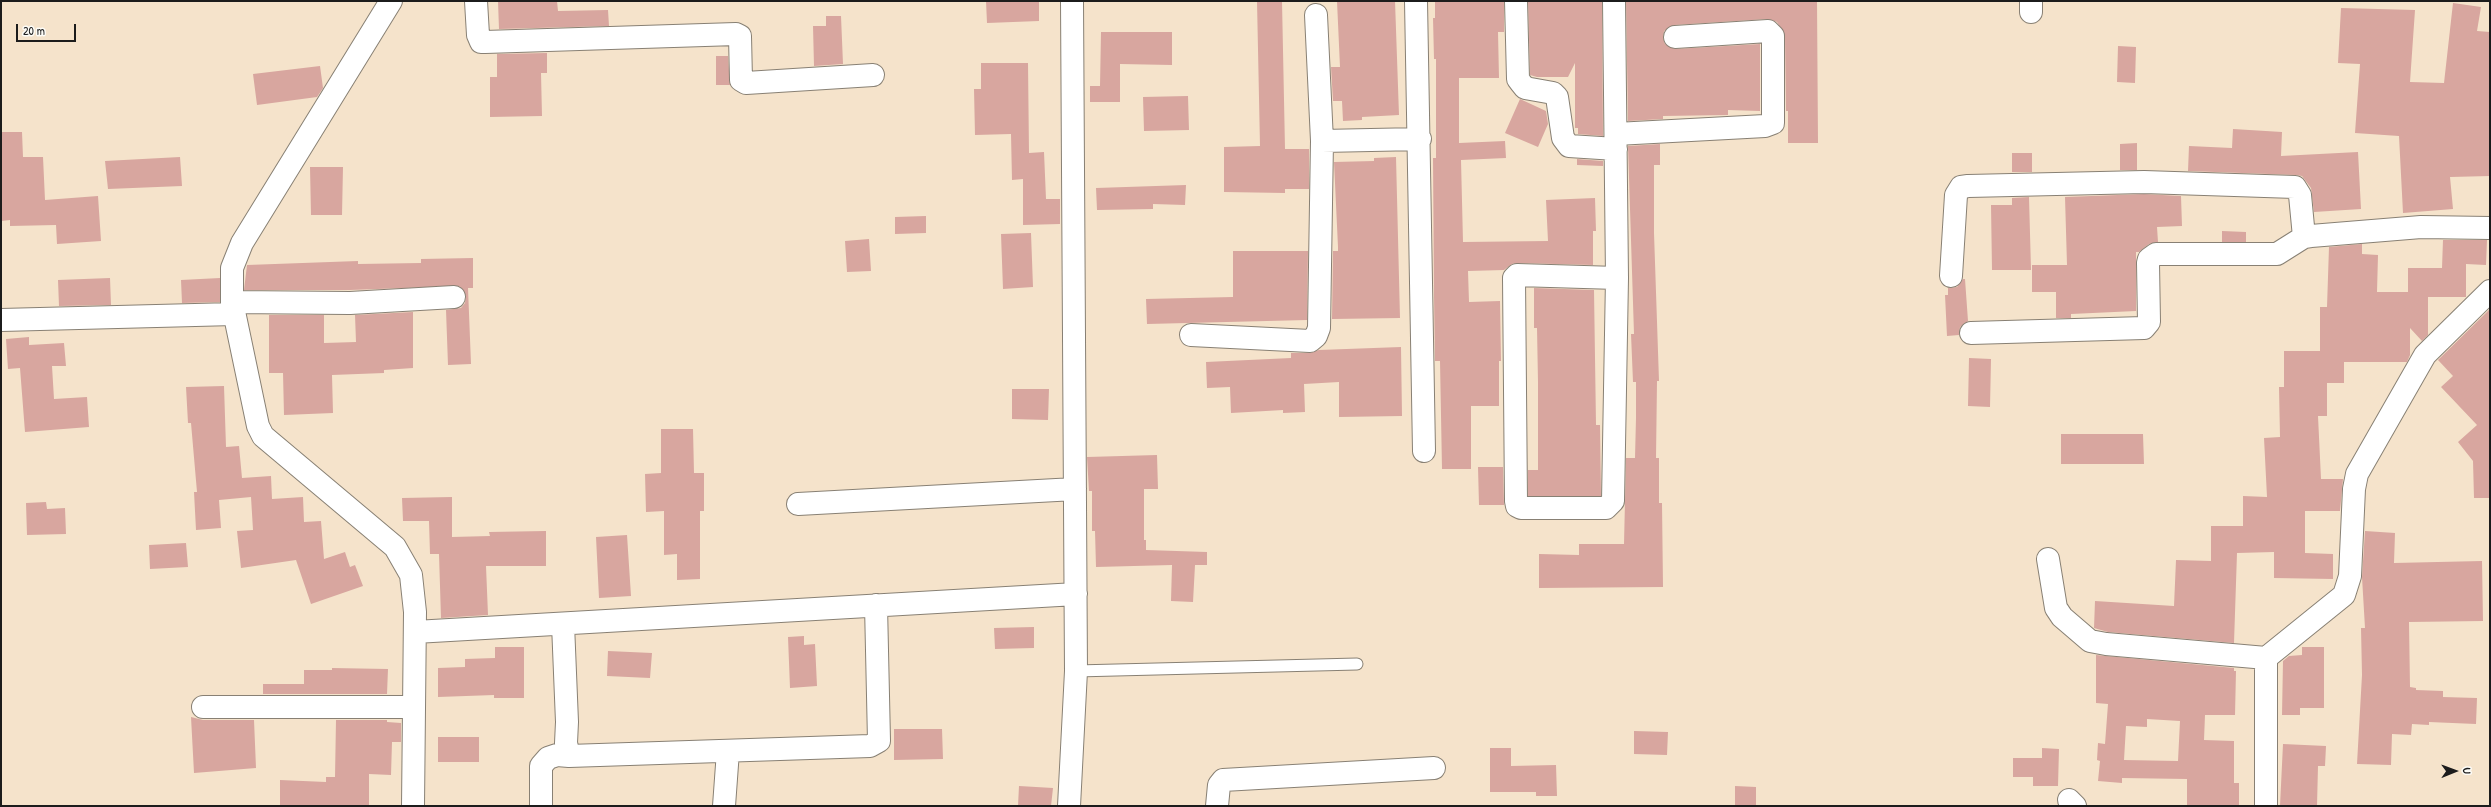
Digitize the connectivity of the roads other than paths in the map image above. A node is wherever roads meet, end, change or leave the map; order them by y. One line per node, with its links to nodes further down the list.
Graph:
1 (391, 1): 19 (street)
2 (476, 1): 9 (street)
3 (1072, 1): 24 (street)
4 (1416, 1): 10 (street)
5 (1516, 1): 12 (street)
6 (1614, 1): 12 (street)
7 (1316, 15): 11 (street)
8 (1675, 37): 12 (street)
9 (873, 75)
10 (1420, 139): 11 (street); 23 (street)
11 (1322, 141): 22 (street)
12 (1616, 141): 16 (street)
13 (2490, 228): 14 (street)
14 (2304, 237): 15 (street); 21 (street)
15 (1951, 276)
16 (1617, 278): 16 (street)
17 (2490, 290): 31 (street)
18 (454, 297): 19 (street)
19 (233, 308): 20 (street); 30 (street)
20 (1, 320)
21 (1971, 333)
22 (1191, 335)
23 (1424, 451)
24 (1075, 489): 25 (street); 27 (street)
25 (798, 504)
26 (2048, 559): 31 (street)
27 (1076, 594): 28 (street); 33 (street)
28 (876, 605): 29 (street); 36 (street)
29 (562, 624): 30 (street); 37 (street)
30 (415, 632): 35 (street)
31 (2266, 658): 44 (street)
32 (1357, 664): 33 (lane)
33 (1076, 671): 42 (street)
34 (203, 707): 35 (street)
35 (414, 707): 39 (street)
36 (728, 751): 37 (street); 41 (street)
37 (569, 756): 40 (street)
38 (1434, 768): 43 (street)
39 (413, 806)
40 (541, 806)
41 (724, 806)
42 (1069, 806)
43 (1217, 806)
44 (2266, 806)

